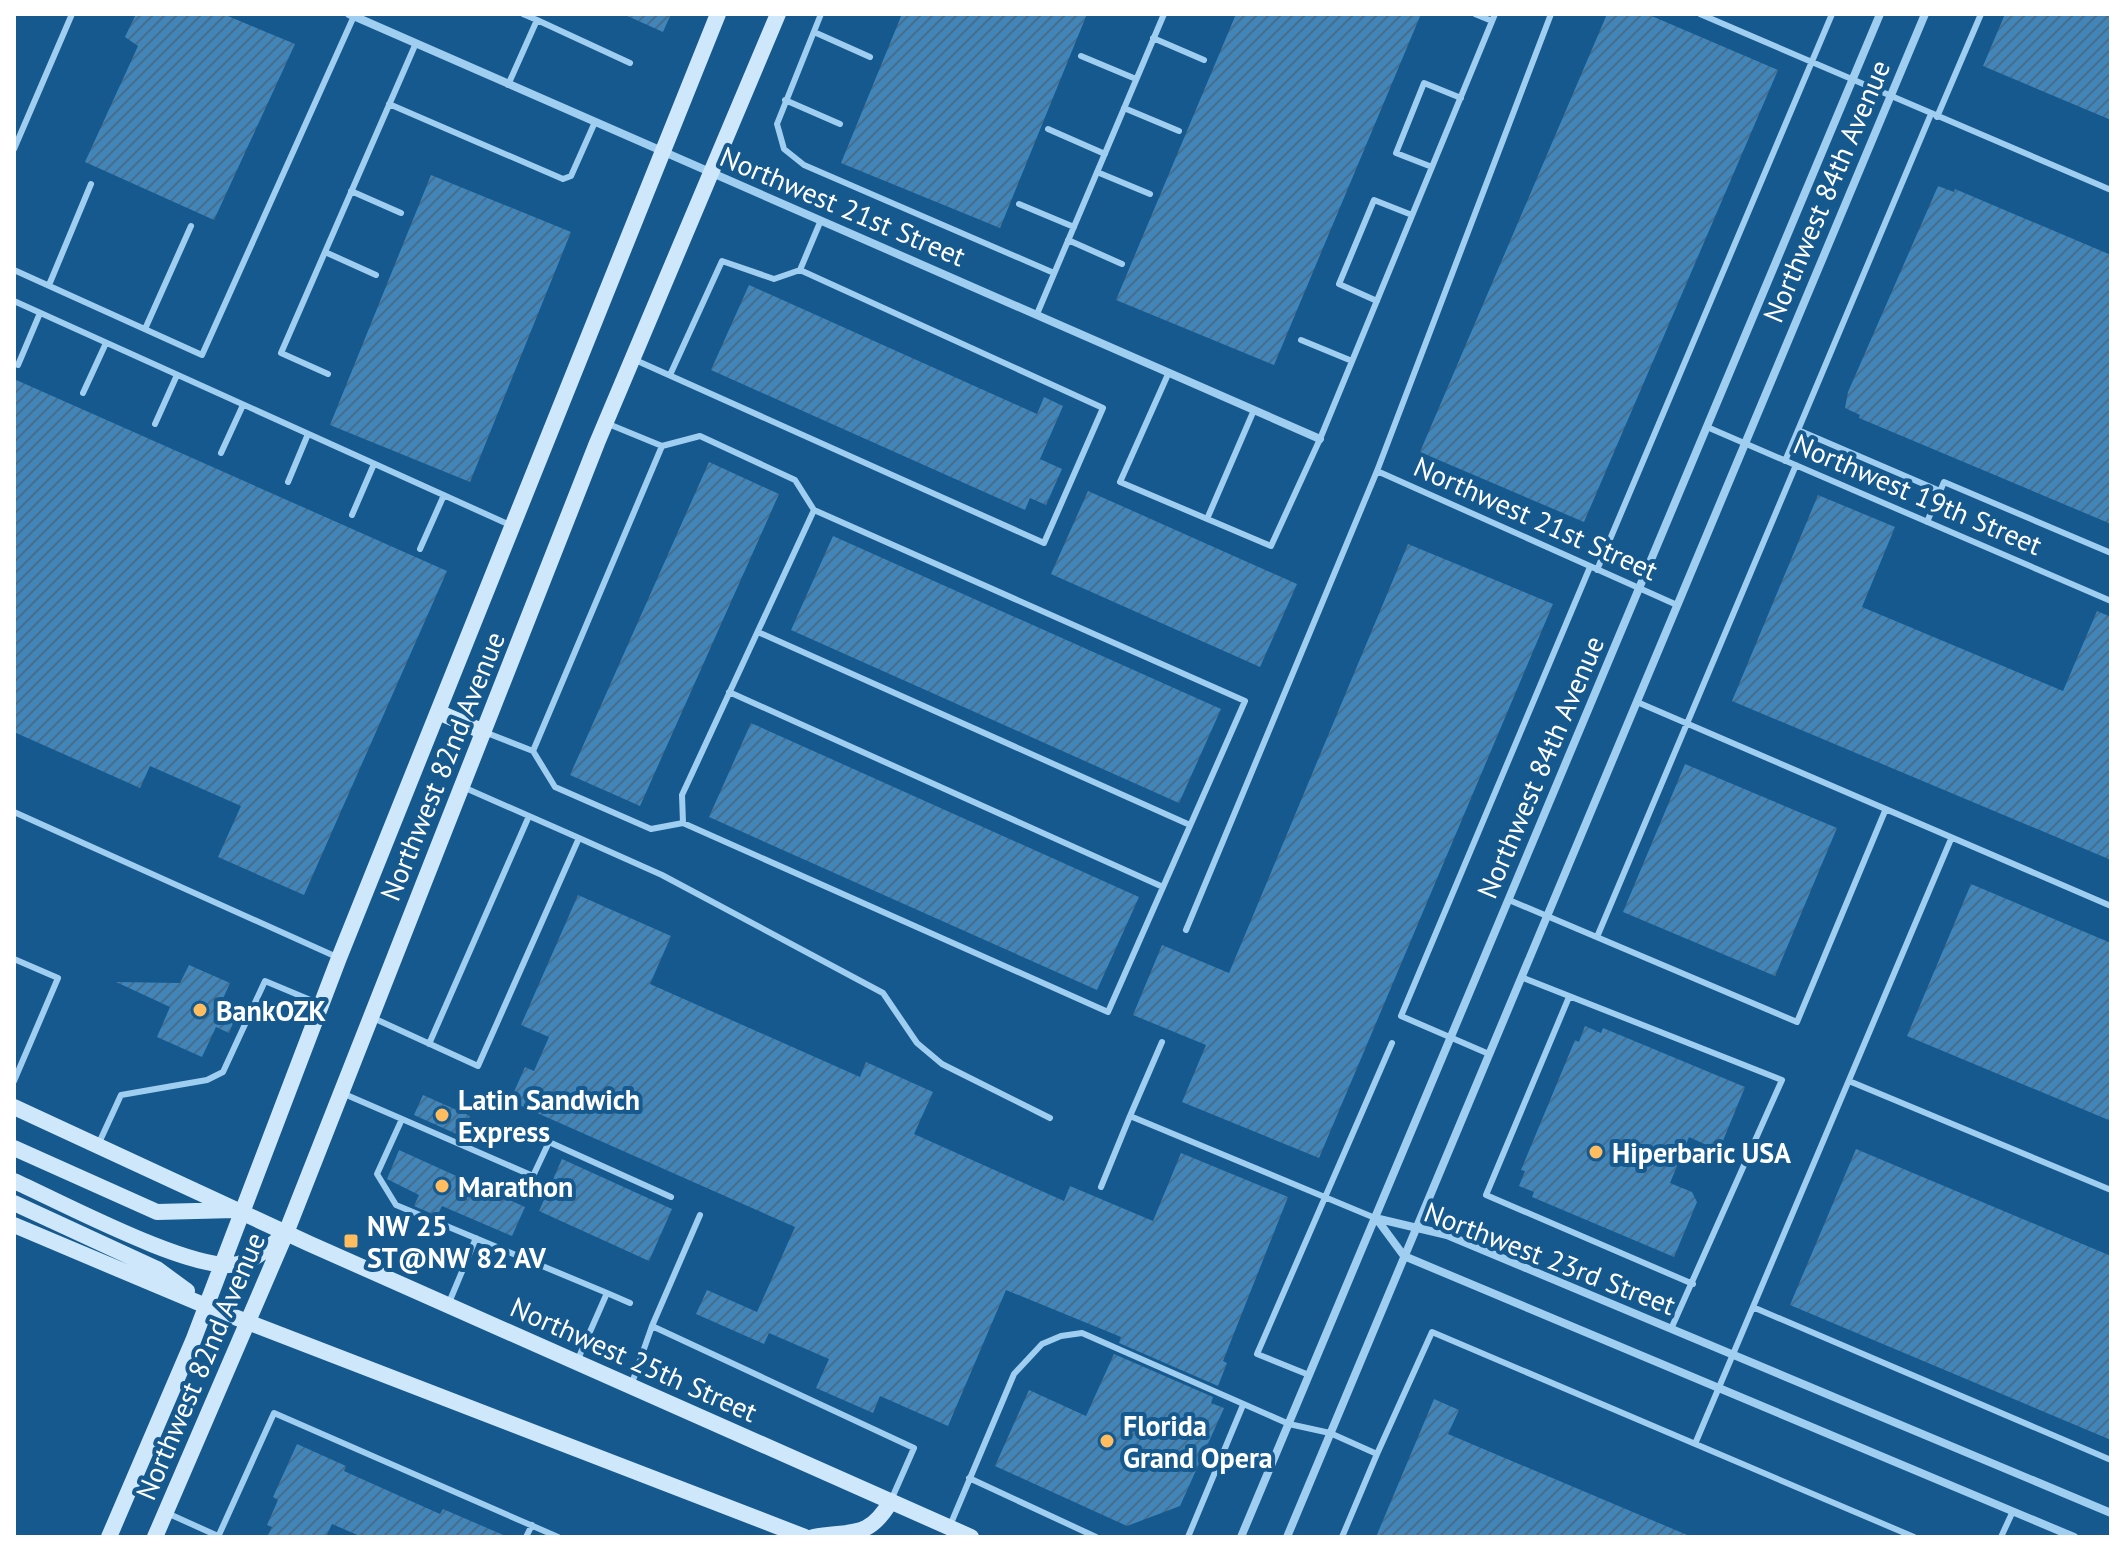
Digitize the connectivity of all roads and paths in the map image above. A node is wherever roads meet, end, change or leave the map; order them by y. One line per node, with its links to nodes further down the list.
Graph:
1 (72, 14): 38 (lane)
2 (523, 14): 16 (lane)
3 (718, 14): 39 (street, Northwest 82nd Avenue)
4 (778, 14): 43 (street, Northwest 82nd Avenue)
5 (821, 14): 17 (lane)
6 (1164, 14): 18 (lane)
7 (1475, 14): 15 (lane)
8 (1551, 14): 91 (lane)
9 (1700, 14): 23 (lane)
10 (1832, 14): 23 (lane)
11 (1880, 14): 26 (street, Northwest 84th Avenue)
12 (1925, 14): 28 (street, Northwest 84th Avenue)
13 (1981, 14): 33 (lane)
14 (351, 15): 19 (street, Northwest 21st Street); 66 (lane)
15 (1494, 17): 29 (lane)
16 (537, 20): 24 (lane); 27 (lane)
17 (814, 32): 21 (lane); 30 (lane)
18 (1153, 38): 22 (lane); 25 (lane)
19 (416, 43): 27 (street, Northwest 21st Street); 31 (lane)
20 (1081, 56): 25 (lane)
21 (870, 57)
22 (1204, 60)
23 (1812, 62): 26 (lane); 102 (lane)
24 (630, 63)
25 (1136, 79): 32 (lane)
26 (1852, 80): 28 (lane); 81 (street, Northwest 84th Avenue)
27 (508, 85): 34 (street, Northwest 21st Street)
28 (1890, 96): 33 (lane); 85 (street, Northwest 84th Avenue)
29 (1461, 98): 41 (lane); 41 (lane)
30 (785, 100): 35 (lane); 59 (lane)
31 (389, 104): 34 (lane); 46 (lane)
32 (1124, 108): 37 (lane); 40 (lane)
33 (1934, 115): 45 (lane); 82 (lane)
34 (595, 122): 39 (street, Northwest 21st Street)
35 (840, 124)
36 (1048, 129): 40 (lane)
37 (1179, 131)
38 (14, 149)
39 (662, 151): 43 (street, Northwest 21st Street); 99 (street, Northwest 82nd Avenue)
40 (1105, 154): 42 (lane)
41 (1432, 167): 50 (lane)
42 (1097, 172): 47 (lane); 53 (lane)
43 (711, 173): 51 (street, Northwest 21st Street); 69 (street, Northwest 82nd Avenue)
44 (91, 184): 61 (lane)
45 (2111, 190)
46 (351, 191): 49 (lane); 55 (lane)
47 (1150, 194)
48 (1019, 204): 53 (lane)
49 (401, 213)
50 (1412, 215): 63 (lane); 63 (lane)
51 (821, 220): 58 (lane); 65 (street, Northwest 21st Street)
52 (191, 226): 66 (lane)
53 (1074, 227): 54 (lane)
54 (1068, 240): 56 (lane); 59 (lane)
55 (325, 252): 60 (lane); 73 (lane)
56 (1122, 264)
57 (14, 270): 61 (lane)
58 (800, 270): 75 (lane); 75 (lane)
59 (1054, 273): 65 (lane)
60 (376, 275)
61 (49, 285): 66 (lane)
62 (14, 301): 64 (lane)
63 (1377, 301): 70 (lane)
64 (40, 313): 68 (lane); 71 (lane)
65 (1037, 314): 72 (street, Northwest 21st Street)
66 (145, 329)
67 (1301, 340): 70 (lane)
68 (106, 343): 74 (lane); 76 (lane)
69 (633, 359): 75 (lane); 79 (street, Northwest 82nd Avenue)
70 (1352, 361): 84 (lane)
71 (18, 365)
72 (1169, 372): 78 (street, Northwest 21st Street); 97 (lane)
73 (328, 374)
74 (177, 375): 77 (lane); 80 (lane)
75 (670, 375)
76 (83, 393)
77 (243, 405): 83 (lane); 87 (lane)
78 (1254, 410): 84 (street, Northwest 21st Street); 97 (lane)
79 (606, 423): 86 (lane); 111 (street, Northwest 82nd Avenue)
80 (155, 424)
81 (1707, 427): 85 (lane, Northwest 19th Street); 103 (street, Northwest 84th Avenue)
82 (1798, 430): 88 (lane); 93 (lane)
83 (308, 434): 89 (lane); 92 (lane)
84 (1320, 439): 97 (lane)
85 (1745, 443): 88 (lane, Northwest 19th Street); 105 (street, Northwest 84th Avenue)
86 (662, 446): 95 (lane); 112 (lane)
87 (221, 453)
88 (1785, 461): 90 (lane, Northwest 19th Street)
89 (374, 464): 94 (lane); 96 (lane)
90 (1796, 465): 98 (lane, Northwest 19th Street); 110 (lane)
91 (1377, 471): 102 (lane, Northwest 21st Street); 125 (lane)
92 (288, 482)
93 (1940, 491): 98 (lane); 101 (lane)
94 (444, 495): 99 (lane); 100 (lane)
95 (814, 510): 106 (lane); 118 (lane)
96 (352, 515)
97 (1207, 519)
98 (1927, 522): 104 (lane, Northwest 19th Street)
99 (513, 526): 109 (street, Northwest 82nd Avenue)
100 (420, 549)
101 (2111, 553)
102 (1593, 568): 103 (lane, Northwest 21st Street); 133 (lane)
103 (1639, 588): 105 (lane, Northwest 21st Street); 122 (street, Northwest 84th Avenue)
104 (2111, 601)
105 (1677, 605): 108 (street, Northwest 84th Avenue)
106 (758, 632): 107 (lane); 118 (lane)
107 (729, 692): 117 (lane); 121 (lane)
108 (1637, 702): 110 (lane); 124 (street, Northwest 84th Avenue)
109 (438, 712): 111 (street); 127 (street, Northwest 82nd Avenue)
110 (1686, 723): 114 (lane); 126 (lane)
111 (484, 732): 112 (lane); 113 (street, Northwest 82nd Avenue)
112 (533, 751): 117 (lane)
113 (462, 787): 116 (lane); 132 (street, Northwest 82nd Avenue)
114 (1885, 811): 120 (lane); 126 (lane)
115 (14, 812): 127 (lane)
116 (529, 816): 119 (lane); 136 (lane)
117 (683, 823): 121 (lane)
118 (1190, 825): 121 (lane)
119 (579, 838): 136 (lane); 143 (lane)
120 (1951, 839): 123 (lane); 139 (lane)
121 (1163, 887)
122 (1509, 900): 124 (lane); 133 (street, Northwest 84th Avenue)
123 (2111, 906)
124 (1547, 916): 126 (lane); 129 (street, Northwest 84th Avenue)
125 (1186, 930)
126 (1597, 937)
127 (339, 958): 131 (street, Northwest 82nd Avenue)
128 (14, 959): 138 (lane)
129 (1521, 977): 130 (lane); 137 (street, Northwest 84th Avenue)
130 (1569, 997): 162 (lane); 162 (lane)
131 (321, 1004): 145 (lane); 153 (street, Northwest 82nd Avenue)
132 (371, 1017): 136 (lane); 140 (street, Northwest 82nd Avenue)
133 (1451, 1037): 137 (lane); 155 (street, Northwest 84th Avenue)
134 (1162, 1042): 142 (lane)
135 (1392, 1043): 151 (lane)
136 (429, 1044)
137 (1489, 1054): 157 (street, Northwest 84th Avenue)
138 (14, 1081)
139 (1849, 1081): 149 (lane); 167 (lane)
140 (341, 1093): 144 (lane); 158 (street, Northwest 82nd Avenue)
141 (14, 1107): 145 (street, Northwest 25th Street)
142 (1130, 1116): 148 (lane); 151 (lane)
143 (1050, 1118)
144 (402, 1119): 150 (lane); 159 (lane)
145 (98, 1145): 153 (street, Northwest 25th Street)
146 (14, 1148): 153 (street)
147 (14, 1181): 161 (street)
148 (1101, 1187)
149 (2111, 1190)
150 (671, 1197)
151 (1324, 1198): 155 (lane); 173 (lane)
152 (14, 1203): 166 (street)
153 (241, 1210): 158 (street, Northwest 25th Street); 161 (street, Northwest 82nd Avenue)
154 (700, 1215): 169 (lane)
155 (1375, 1218): 157 (street, Northwest 23rd Street); 160 (street, Northwest 23rd Street); 173 (street, Northwest 84th Avenue)
156 (14, 1225): 166 (street)
157 (1416, 1228): 160 (street, Northwest 84th Avenue); 170 (street, Northwest 23rd Street)
158 (286, 1233): 161 (street); 165 (street, Northwest 25th Street); 168 (street, Northwest 82nd Avenue)
159 (476, 1238): 163 (lane); 165 (lane)
160 (1404, 1256): 175 (street, Northwest 23rd Street); 178 (street, Northwest 84th Avenue)
161 (221, 1265): 166 (street, Northwest 82nd Avenue)
162 (1693, 1284): 170 (lane)
163 (607, 1293): 164 (lane); 172 (lane)
164 (630, 1303)
165 (448, 1305): 172 (street, Northwest 25th Street)
166 (206, 1306): 168 (street); 190 (street, Northwest 82nd Avenue)
167 (1755, 1308): 171 (lane); 181 (lane)
168 (247, 1321): 185 (street, Northwest 82nd Avenue); 194 (street)
169 (652, 1326): 174 (lane); 183 (lane)
170 (1671, 1329): 171 (street, Northwest 23rd Street)
171 (1734, 1355): 175 (lane); 186 (street, Northwest 23rd Street)
172 (576, 1362): 174 (street, Northwest 25th Street)
173 (1309, 1375): 177 (street, Northwest 84th Avenue)
174 (631, 1386): 183 (street, Northwest 25th Street)
175 (1721, 1389): 179 (lane); 184 (street, Northwest 23rd Street)
176 (1243, 1405): 177 (lane); 182 (lane); 198 (lane)
177 (1289, 1424): 178 (lane); 199 (street, Northwest 84th Avenue)
178 (1330, 1433): 180 (lane); 200 (street, Northwest 84th Avenue)
179 (1695, 1444): 180 (lane); 202 (lane)
180 (1377, 1454): 201 (lane)
181 (2111, 1460)
182 (969, 1478): 188 (lane); 197 (lane)
183 (891, 1501): 188 (street, Northwest 25th Street); 195 (street)
184 (2013, 1511): 203 (lane); 204 (street, Northwest 23rd Street)
185 (165, 1512): 189 (street, Northwest 82nd Avenue); 191 (lane)
186 (2111, 1513)
187 (532, 1525): 191 (lane); 192 (lane); 193 (lane)
188 (949, 1528): 196 (street, Northwest 25th Street)
189 (158, 1536)
190 (109, 1537)
191 (218, 1537)
192 (526, 1537)
193 (558, 1537)
194 (805, 1537)
195 (813, 1537)
196 (971, 1537)
197 (1096, 1537)
198 (1188, 1537)
199 (1241, 1537)
200 (1287, 1537)
201 (1342, 1537)
202 (1914, 1537)
203 (2001, 1537)
204 (2074, 1537)

